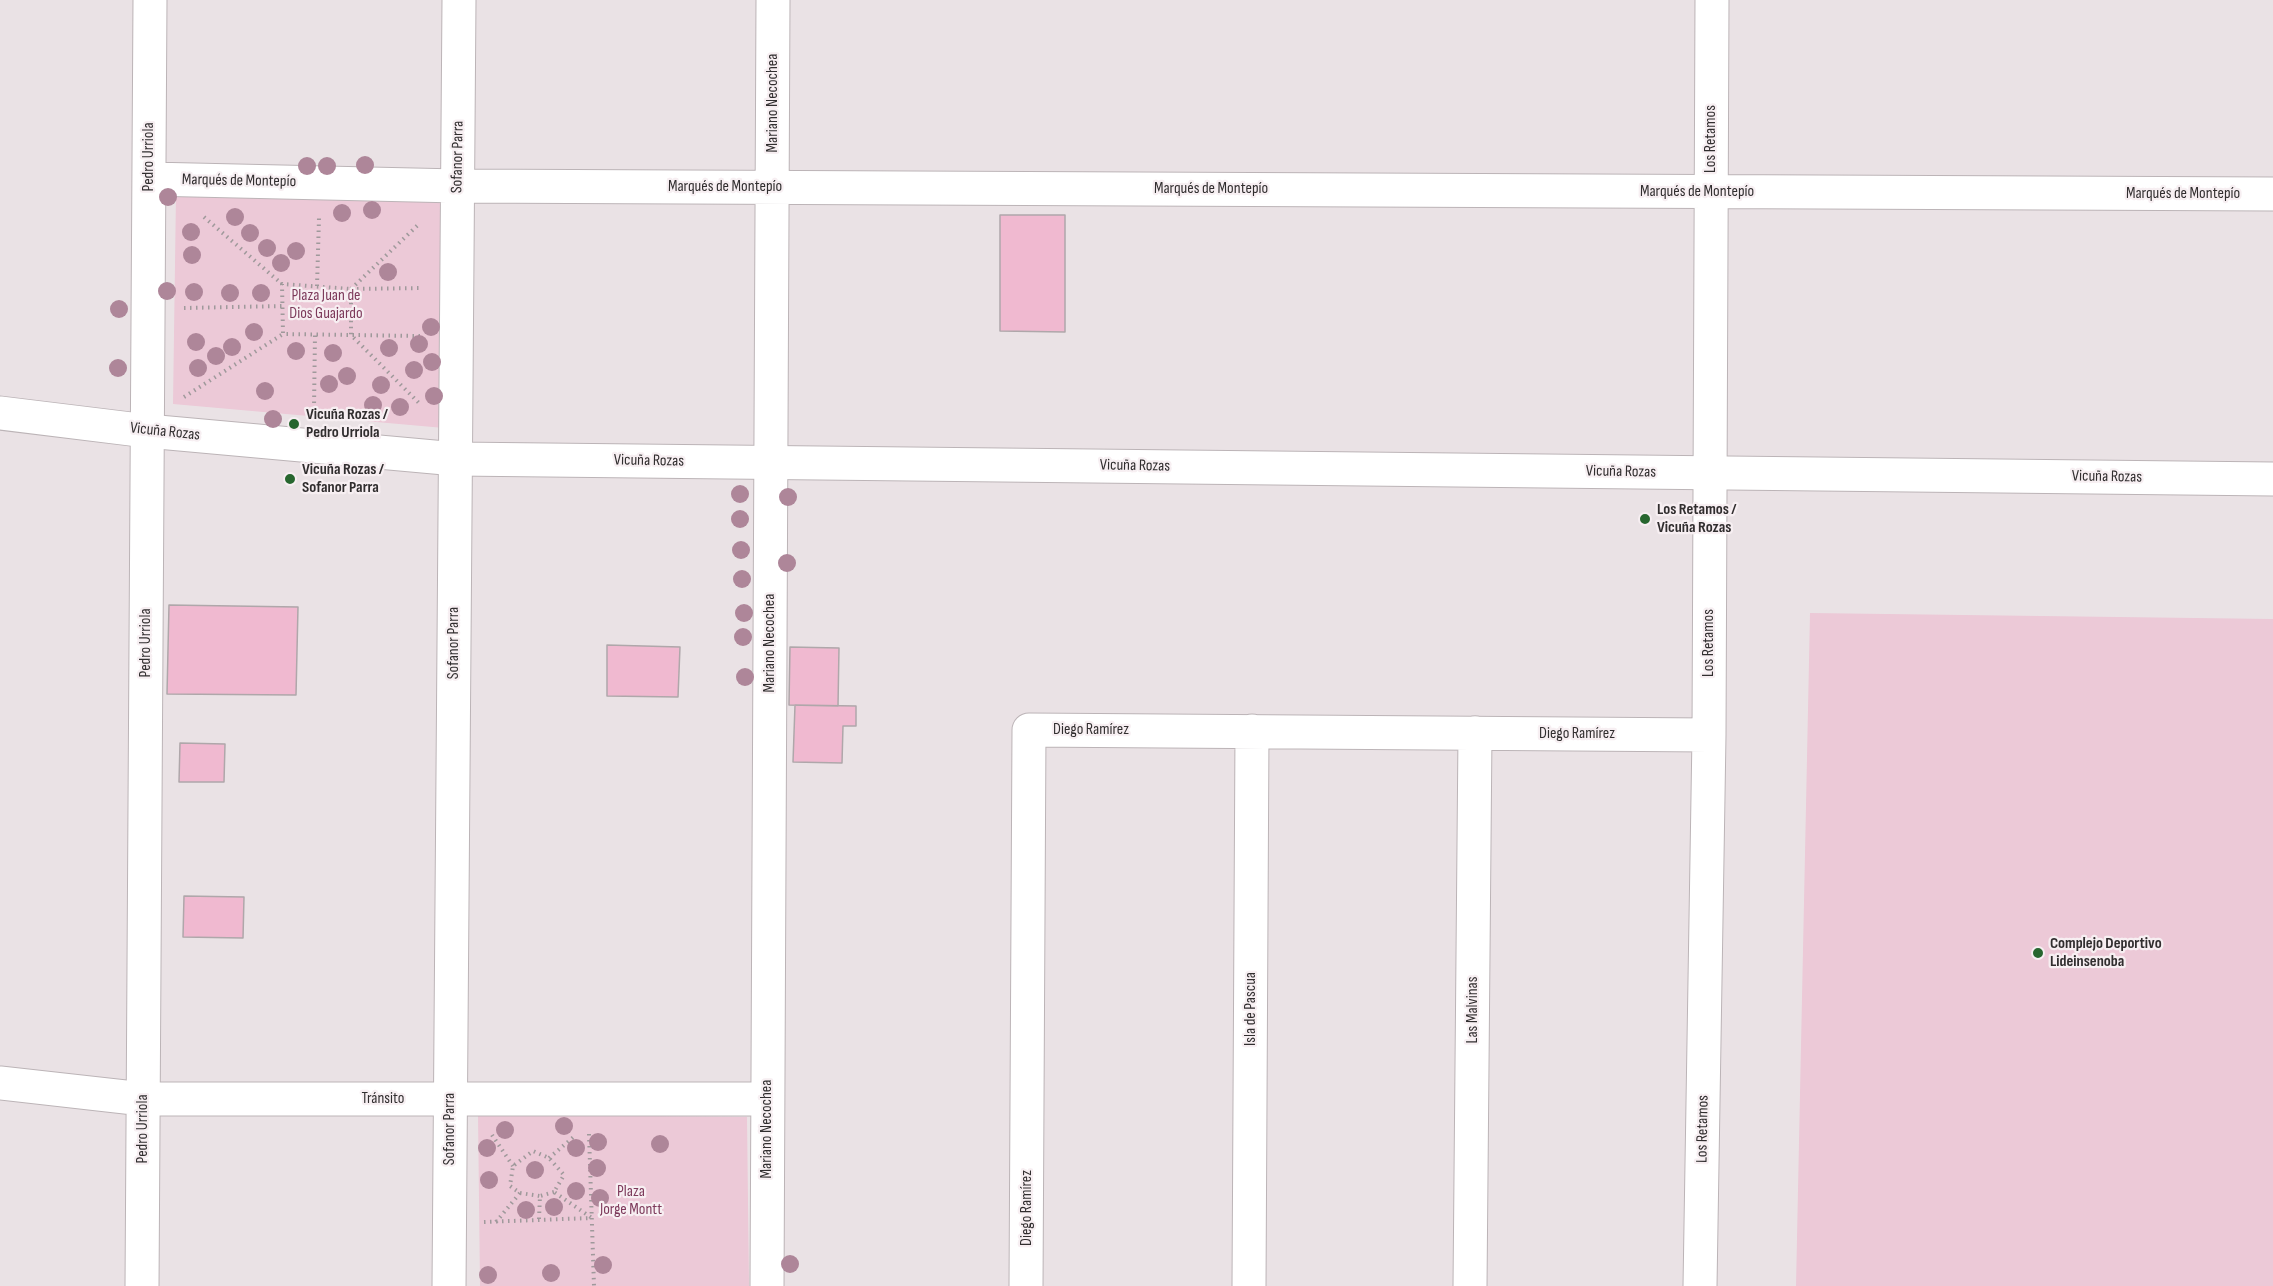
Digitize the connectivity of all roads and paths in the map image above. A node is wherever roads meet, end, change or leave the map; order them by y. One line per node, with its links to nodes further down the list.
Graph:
1 (150, 0): 5 (street, Pedro Urriola)
2 (459, 0): 6 (street, Sofanor Parra)
3 (773, 0): 7 (street, Mariano Necochea)
4 (1712, 0): 8 (street, Los Retamos)
5 (148, 179): 6 (street, Marqués de Montepío); 27 (street, Pedro Urriola)
6 (458, 186): 7 (street, Marqués de Montepío); 28 (street, Sofanor Parra)
7 (772, 187): 8 (street, Marqués de Montepío); 29 (street, Mariano Necochea)
8 (1710, 192): 9 (street, Marqués de Montepío); 30 (street, Los Retamos)
9 (2273, 194)
10 (429, 215): 16 (path)
11 (203, 216): 13 (path)
12 (319, 217): 14 (path)
13 (282, 284): 14 (path); 17 (path)
14 (318, 286): 16 (path)
15 (434, 287): 16 (path)
16 (351, 289): 21 (path)
17 (282, 306): 18 (path); 19 (path)
18 (175, 309)
19 (283, 334): 20 (path); 23 (path)
20 (315, 334): 21 (path); 26 (path)
21 (351, 335): 22 (path); 24 (path)
22 (430, 336)
23 (183, 397)
24 (427, 411)
25 (0, 413): 27 (street, Vicuña Rozas)
26 (314, 416)
27 (147, 431): 28 (street, Vicuña Rozas); 36 (street, Pedro Urriola)
28 (456, 459): 29 (street, Vicuña Rozas); 37 (street, Sofanor Parra)
29 (771, 462): 30 (street, Vicuña Rozas); 38 (street, Mariano Necochea)
30 (1708, 473): 31 (street, Vicuña Rozas); 34 (street, Los Retamos)
31 (2273, 479)
32 (1252, 731): 33 (street, Diego Ramírez); 55 (street, Diego Ramírez); 56 (street, Isla de Pascua)
33 (1475, 733): 34 (street, Diego Ramírez); 57 (street, Las Malvinas)
34 (1709, 735): 58 (street, Los Retamos)
35 (0, 1083): 36 (street, Tránsito)
36 (143, 1099): 37 (street, Tránsito); 51 (street, Pedro Urriola)
37 (451, 1099): 38 (street, Tránsito); 52 (street, Sofanor Parra)
38 (767, 1099): 54 (street, Mariano Necochea)
39 (588, 1124): 47 (path)
40 (490, 1131): 43 (path)
41 (580, 1131): 42 (path)
42 (549, 1158): 43 (path); 45 (path)
43 (513, 1166): 44 (path)
44 (520, 1192): 46 (path); 49 (path)
45 (554, 1192): 46 (path); 47 (path)
46 (540, 1196): 48 (path)
47 (592, 1218): 48 (path); 53 (path)
48 (539, 1219): 49 (path)
49 (496, 1222): 50 (path)
50 (473, 1223)
51 (142, 1286)
52 (449, 1286)
53 (594, 1286)
54 (766, 1286)
55 (1026, 1286)
56 (1249, 1286)
57 (1470, 1286)
58 (1700, 1286)

